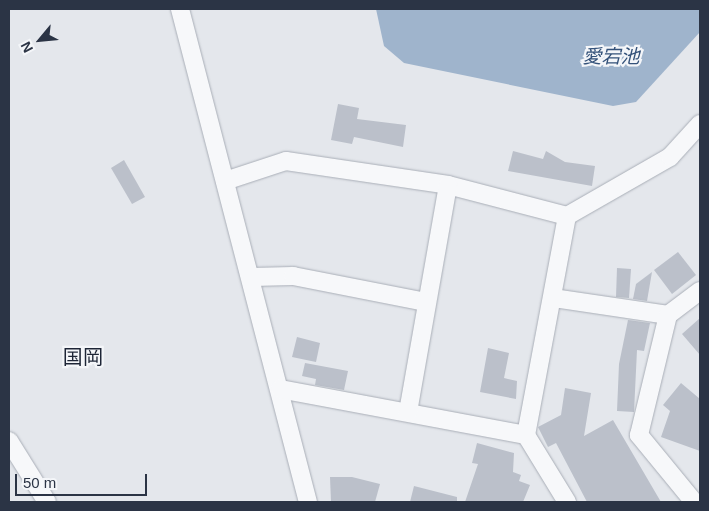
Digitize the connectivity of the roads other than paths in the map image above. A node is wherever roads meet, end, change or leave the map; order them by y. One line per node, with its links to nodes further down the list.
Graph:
1 (180, 9): 3 (street)
2 (700, 124): 5 (street)
3 (225, 181): 4 (street); 6 (street)
4 (448, 185): 5 (street); 9 (street)
5 (567, 216): 8 (street)
6 (252, 277): 9 (street); 11 (street)
7 (700, 291): 10 (street)
8 (553, 298): 10 (street); 13 (street)
9 (426, 302): 12 (street)
10 (668, 315): 18 (street)
11 (280, 389): 12 (street); 15 (street)
12 (408, 412): 13 (street)
13 (526, 435): 17 (street)
14 (9, 441): 16 (street)
15 (306, 501)
16 (47, 502)
17 (566, 502)
18 (694, 502)

